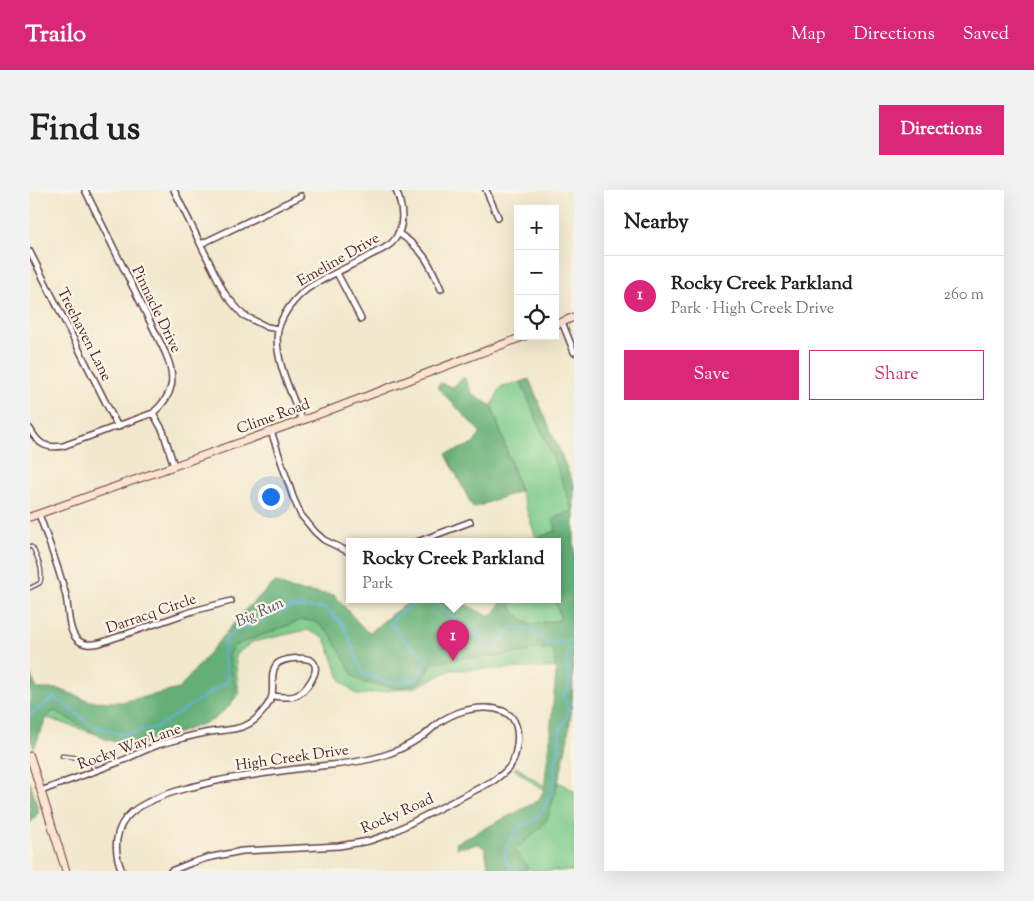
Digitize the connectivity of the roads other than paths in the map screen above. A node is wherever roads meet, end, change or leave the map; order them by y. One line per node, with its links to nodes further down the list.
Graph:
1 (85, 190): 18 (street, Pinnacle Drive)
2 (174, 190): 8 (street)
3 (396, 190): 7 (street)
4 (486, 190): 6 (street)
5 (302, 196): 8 (street)
6 (498, 217)
7 (398, 233): 10 (street, Emeline Drive); 11 (street)
8 (201, 244): 15 (street)
9 (30, 252): 20 (street, Treehaven Lane)
10 (337, 273): 13 (street); 15 (street, Emeline Drive)
11 (441, 289)
12 (574, 317): 14 (main road)
13 (361, 319)
14 (559, 323): 17 (street)
15 (278, 330): 19 (street)
16 (514, 340): 19 (main road, Clime Road)
17 (574, 352)
18 (153, 413): 20 (street); 23 (street)
19 (302, 420): 22 (main road, Clime Road)
20 (118, 426): 21 (street)
21 (30, 429)
22 (270, 432): 23 (main road, Clime Road); 29 (street)
23 (174, 466): 24 (main road, Clime Road)
24 (39, 514): 25 (main road, Clime Road); 31 (street, Darracq Circle)
25 (30, 518)
26 (470, 522): 27 (street)
27 (428, 538)
28 (30, 546): 30 (lane)
29 (346, 551)
30 (30, 588)
31 (231, 601)
32 (272, 696): 32 (street, Rocky Way Lane); 36 (street, Rocky Way Lane)
33 (510, 716): 39 (street, High Creek Drive); 40 (street, Rocky Road)
34 (62, 756): 36 (lane)
35 (31, 759): 37 (main road)
36 (96, 770): 37 (street, Rocky Way Lane)
37 (41, 791): 38 (main road)
38 (66, 871)
39 (122, 871)
40 (171, 871)

